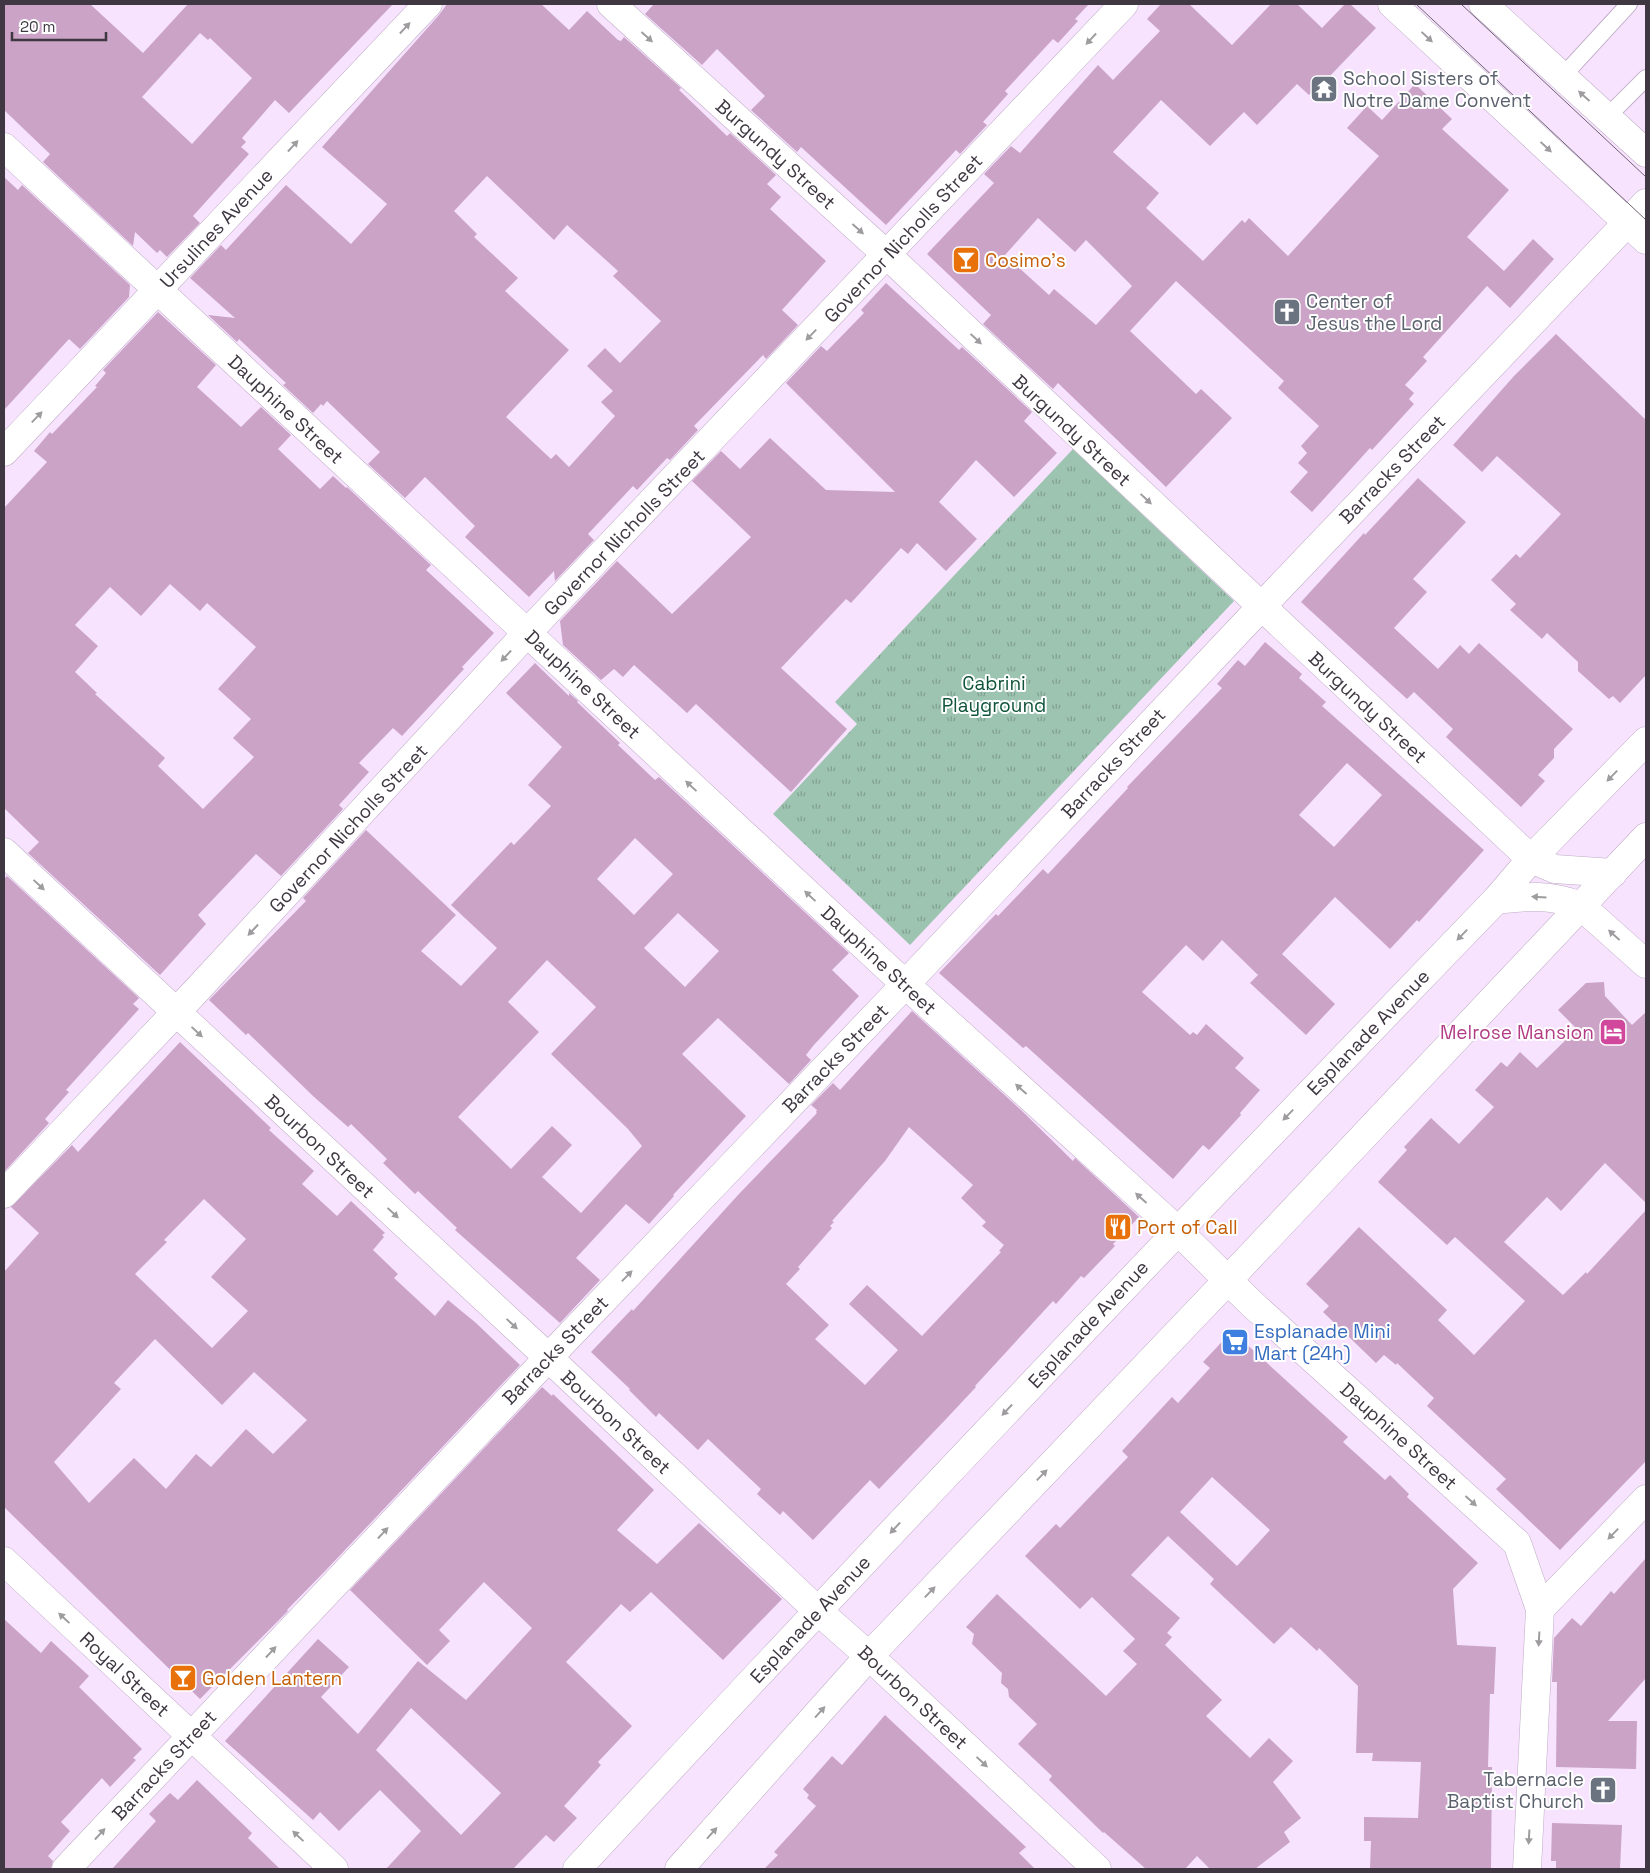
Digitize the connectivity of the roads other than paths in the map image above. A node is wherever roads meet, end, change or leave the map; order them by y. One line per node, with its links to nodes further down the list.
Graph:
1 (428, 4): 15 (street, Ursulines Avenue, one-way to 1)
2 (611, 4): 14 (street, Burgundy Street, one-way to 14)
3 (1124, 4): 14 (street, Governor Nicholls Street, one-way to 14)
4 (1392, 4): 13 (street, one-way to 13)
5 (1483, 4): 7 (street)
6 (1629, 4): 7 (lane)
7 (1562, 76): 9 (street, one-way to 7)
8 (1646, 78): 9 (lane)
9 (1608, 117): 11 (street)
10 (4, 147): 15 (street, Dauphine Street)
11 (1646, 152)
12 (1646, 203): 13 (street, Barracks Street)
13 (1637, 231): 17 (street, Barracks Street)
14 (887, 255): 17 (street, Burgundy Street, one-way to 17); 18 (street, Governor Nicholls Street, one-way to 18)
15 (158, 289): 16 (street, Ursulines Avenue, one-way to 15); 18 (street, Dauphine Street)
16 (4, 452)
17 (1261, 607): 22 (street, Burgundy Street); 27 (street, Barracks Street)
18 (528, 633): 27 (street, Dauphine Street, one-way to 18); 28 (street, Governor Nicholls Street, one-way to 28)
19 (1646, 741): 22 (street, Esplanade Avenue, one-way to 22)
20 (1646, 837): 23 (street)
21 (4, 852): 28 (street, Bourbon Street, one-way to 28)
22 (1531, 859): 23 (street); 24 (street, Esplanade Avenue)
23 (1613, 872): 25 (street)
24 (1496, 900): 25 (street, one-way to 24); 30 (street, Esplanade Avenue, one-way to 30)
25 (1581, 906): 26 (street, one-way to 25); 31 (street)
26 (1646, 964)
27 (905, 984): 30 (street, Dauphine Street, one-way to 27); 32 (street, Barracks Street, one-way to 27)
28 (176, 1012): 29 (street, Governor Nicholls Street); 32 (street, Bourbon Street, one-way to 32)
29 (4, 1194)
30 (1177, 1230): 31 (street, Dauphine Street); 36 (street, Esplanade Avenue, one-way to 36)
31 (1228, 1280): 35 (street, Dauphine Street, one-way to 35); 37 (street, one-way to 31)
32 (548, 1358): 36 (street, Bourbon Street); 38 (street, Barracks Street, one-way to 32)
33 (1646, 1499): 35 (street, one-way to 35)
34 (4, 1561): 38 (street, Royal Street, one-way to 34)
35 (1540, 1609): 44 (street, Dauphine Street, one-way to 44)
36 (817, 1610): 37 (street, Bourbon Street); 41 (street, Esplanade Avenue)
37 (869, 1656): 42 (street, one-way to 37); 43 (street, Bourbon Street, one-way to 43)
38 (191, 1736): 39 (street, Barracks Street, one-way to 38); 40 (street, Royal Street, one-way to 38)
39 (66, 1869)
40 (334, 1869)
41 (576, 1869)
42 (679, 1869)
43 (1097, 1869)
44 (1527, 1869)

